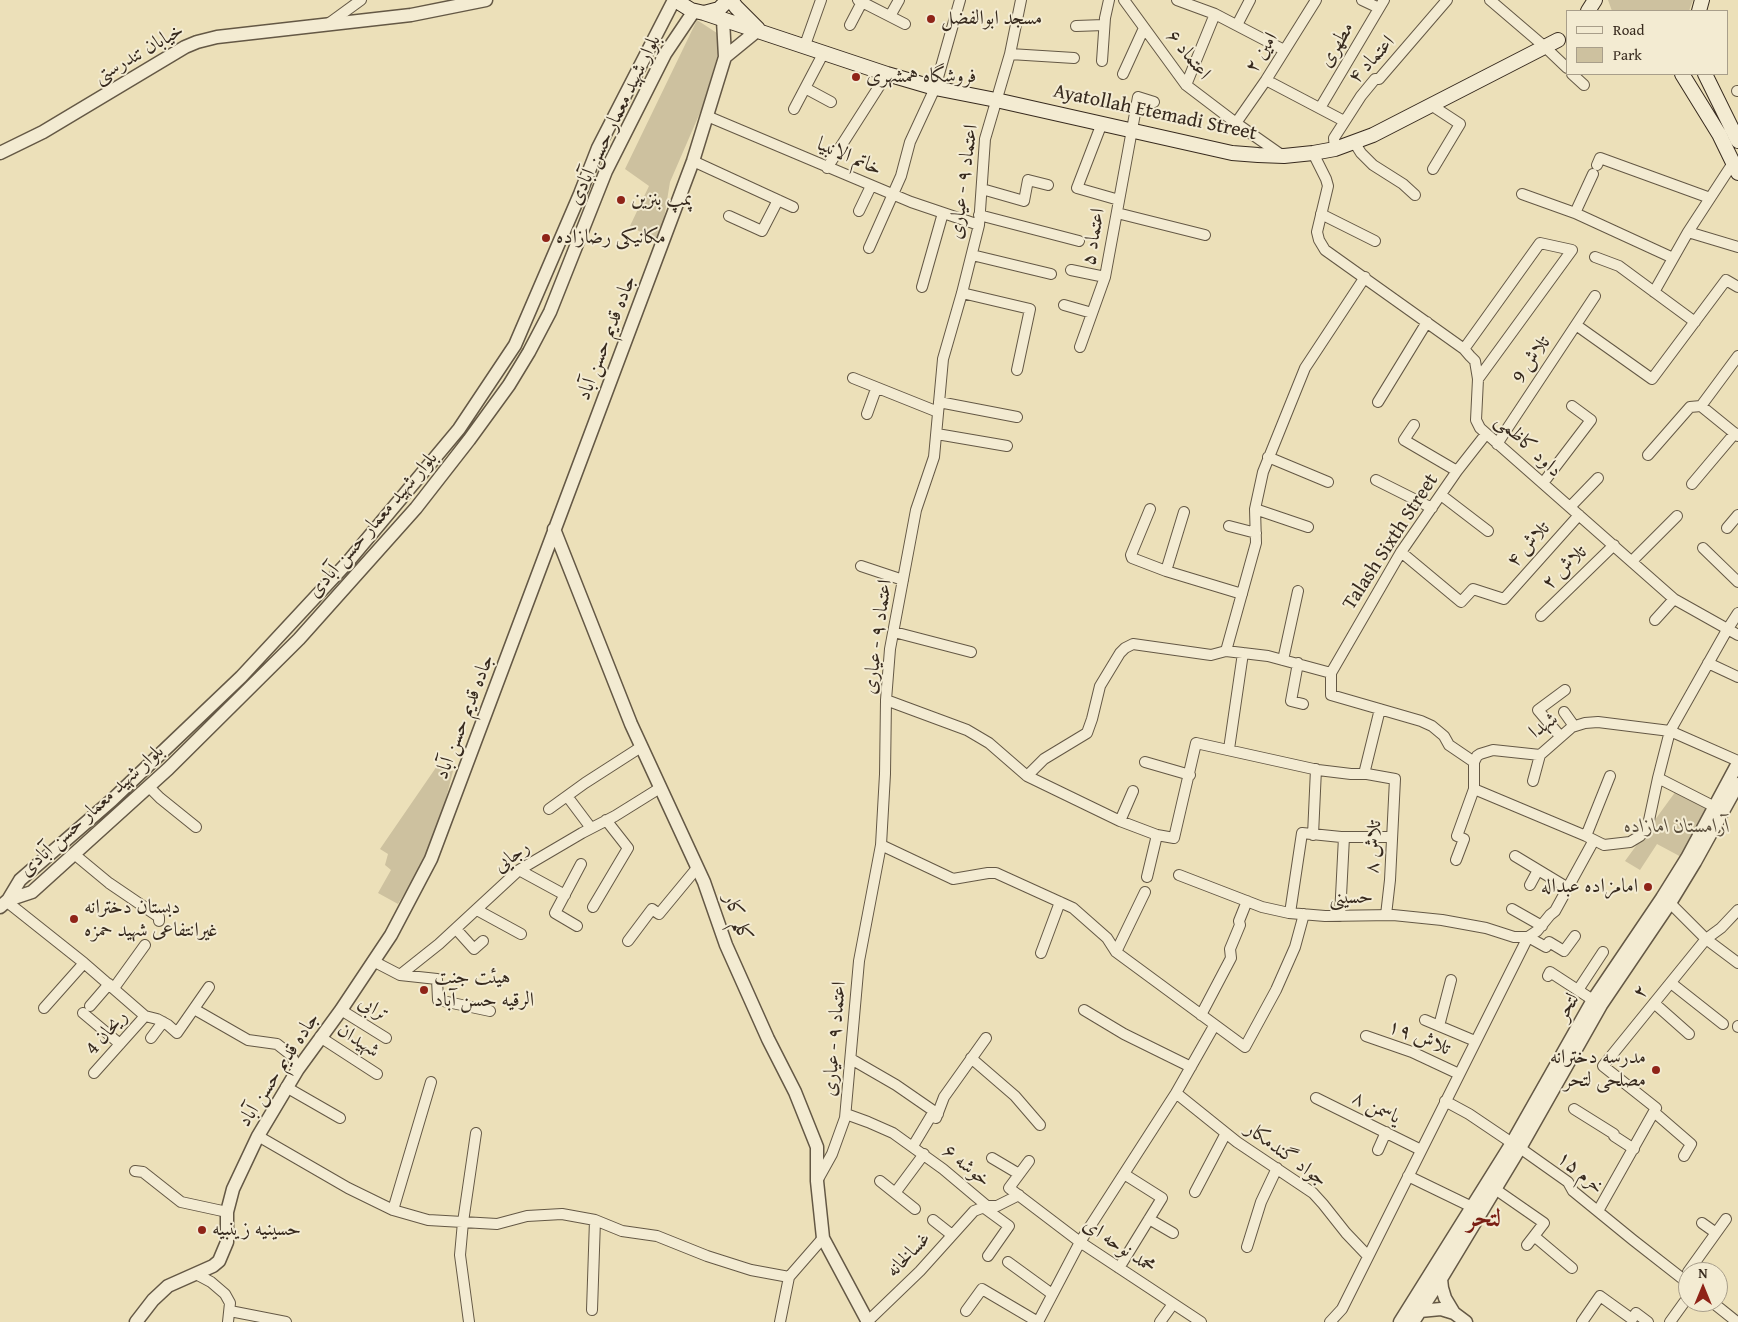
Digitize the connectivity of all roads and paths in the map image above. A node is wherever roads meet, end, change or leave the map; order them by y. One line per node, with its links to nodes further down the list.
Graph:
1 (361, 0): 27 (street)
2 (486, 0): 27 (street, خیابان تندرستی)
3 (675, 0): 22 (main road, Ayatollah Etemadi Street); 237 (street, بلوار شهید معمار حسن آبادی)
4 (730, 0): 22 (main road); 33 (main road)
5 (821, 0): 35 (street)
6 (899, 0): 24 (street)
7 (960, 0): 53 (street)
8 (1021, 0): 39 (street, اعتماد ۹ - عیاری)
9 (1108, 0): 29 (street)
10 (1124, 0): 32 (street, اعتماد ۶)
11 (1177, 0): 19 (street)
12 (1250, 0): 30 (street)
13 (1316, 0): 37 (street, امین ۲)
14 (1362, 0): 20 (street)
15 (1447, 0): 61 (street, اعتماد ۴)
16 (1490, 0): 36 (street)
17 (1597, 0): 21 (main road)
18 (860, 1): 24 (street); 28 (street)
19 (1201, 4): 23 (street)
20 (1382, 4): 58 (street, مطهری)
21 (1589, 10)
22 (699, 12): 25 (main road, Ayatollah Etemadi Street); 204 (street, بلوار شهید معمار حسن آبادی)
23 (1215, 14): 30 (street); 50 (street)
24 (890, 16): 26 (street)
25 (723, 20): 33 (main road, Ayatollah Etemadi Street); 40 (street, جاده قدیم حسن آباد)
26 (905, 24)
27 (326, 25): 68 (street, خیابان تندرستی)
28 (850, 25)
29 (1104, 25): 31 (street); 42 (street)
30 (1237, 25): 37 (street)
31 (1076, 26)
32 (1144, 28): 45 (street); 50 (street, اعتماد ۶)
33 (758, 30): 35 (main road, Ayatollah Etemadi Street); 40 (street)
34 (1564, 37): 36 (main road, Ayatollah Etemadi Street)
35 (805, 45): 38 (main road, Ayatollah Etemadi Street)
36 (1545, 47): 43 (street); 57 (main road, Ayatollah Etemadi Street)
37 (1284, 50): 49 (street, امین ۲)
38 (824, 52): 44 (main road, Ayatollah Etemadi Street); 52 (street)
39 (1010, 54): 41 (street); 54 (street, اعتماد ۹ - عیاری)
40 (726, 57): 60 (street, جاده قدیم حسن آباد)
41 (1074, 58)
42 (1102, 61)
43 (1566, 67)
44 (887, 74): 53 (main road, Ayatollah Etemadi Street); 72 (street)
45 (1123, 74)
46 (1573, 75): 51 (street)
47 (1683, 75): 73 (main road)
48 (1706, 75): 65 (main road)
49 (1266, 80): 58 (street); 63 (street, امین ۲)
50 (1186, 85): 63 (street, اعتماد ۶)
51 (1584, 85)
52 (805, 88): 55 (street); 59 (street)
53 (935, 88): 54 (main road, Ayatollah Etemadi Street); 79 (street)
54 (996, 100): 62 (main road, Ayatollah Etemadi Street); 77 (street, اعتماد ۹ - عیاری)
55 (831, 102)
56 (1154, 102): 64 (street, اعتماد ۵)
57 (1431, 105): 66 (main road, Ayatollah Etemadi Street); 74 (street)
58 (1320, 108): 61 (street)
59 (794, 109)
60 (707, 116): 71 (street, جاده قدیم حسن آباد); 72 (street, خاتم الانبیا)
61 (1344, 122): 67 (street, اعتماد ۴)
62 (1102, 123): 64 (main road, Ayatollah Etemadi Street); 83 (street)
63 (1236, 123): 70 (street, اعتماد ۶)
64 (1133, 130): 70 (main road, Ayatollah Etemadi Street); 83 (street, اعتماد ۵)
65 (1737, 134)
66 (1354, 142): 67 (main road, Ayatollah Etemadi Street); 80 (street)
67 (1335, 149): 69 (main road, Ayatollah Etemadi Street)
68 (0, 153)
69 (1313, 153): 70 (main road, Ayatollah Etemadi Street); 89 (street, داود کاظمی)
70 (1284, 156)
71 (693, 161): 82 (street); 154 (street, جاده قدیم حسن آباد)
72 (827, 168): 76 (street, خاتم الانبیا)
73 (1735, 168): 81 (street)
74 (1433, 169)
75 (1048, 185): 77 (street)
76 (871, 186): 79 (street, خاتم الانبیا); 85 (street)
77 (982, 189): 91 (street, اعتماد ۹ - عیاری)
78 (1522, 194): 88 (street)
79 (893, 195): 86 (street, خاتم الانبیا); 97 (street)
80 (1415, 195)
81 (1710, 198): 88 (street); 92 (street)
82 (778, 200): 84 (street); 90 (street)
83 (1119, 200): 87 (street, اعتماد ۵)
84 (793, 207)
85 (859, 211)
86 (943, 213): 91 (street, خاتم الانبیا); 105 (street)
87 (1116, 213): 93 (street); 103 (street, اعتماد ۵)
88 (1575, 213): 100 (street)
89 (1321, 214): 95 (street); 104 (street, داود کاظمی)
90 (729, 216)
91 (979, 220): 94 (street, خاتم الانبیا); 98 (street, اعتماد ۹ - عیاری)
92 (1688, 232): 96 (street); 100 (street)
93 (1205, 235)
94 (1079, 241)
95 (1376, 241)
96 (1738, 247)
97 (869, 248)
98 (972, 255): 102 (street); 108 (street, اعتماد ۹ - عیاری)
99 (1595, 257): 107 (street)
100 (1673, 258): 107 (street)
101 (1071, 270): 103 (street)
102 (1051, 274)
103 (1105, 277): 111 (street, اعتماد ۵)
104 (1364, 277): 112 (street, داود کاظمی); 135 (street)
105 (922, 287)
106 (1738, 287): 113 (street)
107 (1654, 292): 113 (street)
108 (962, 293): 118 (street); 125 (street, اعتماد ۹ - عیاری)
109 (1595, 296): 114 (street, تلاش 9)
110 (1064, 305): 111 (street)
111 (1092, 313): 115 (street, اعتماد ۵)
112 (1427, 322): 116 (street, داود کاظمی); 122 (street)
113 (1695, 322): 114 (street)
114 (1576, 325): 132 (street, تلاش 9)
115 (1080, 347)
116 (1464, 349): 120 (street, داود کاظمی); 120 (street)
117 (1737, 361): 124 (street)
118 (1017, 370)
119 (853, 378): 121 (street)
120 (1478, 379): 130 (street, داود کاظمی)
121 (876, 389): 125 (street); 126 (street)
122 (1378, 402)
123 (1572, 406): 140 (street)
124 (1701, 406): 131 (street); 134 (street)
125 (938, 407): 127 (street); 129 (street, اعتماد ۹ - عیاری)
126 (867, 414)
127 (1017, 417)
128 (1414, 425): 136 (street)
129 (937, 434): 133 (street); 163 (street, اعتماد ۹ - عیاری)
130 (1486, 434): 132 (street, داود کاظمی); 136 (street, Talash Sixth Street)
131 (1736, 434): 141 (street)
132 (1497, 444): 140 (street, داود کاظمی)
133 (1007, 446)
134 (1648, 456)
135 (1268, 457): 139 (street); 146 (street)
136 (1458, 471): 142 (street, Talash Sixth Street)
137 (1598, 478): 143 (street)
138 (1376, 480): 144 (street)
139 (1328, 482)
140 (1542, 483): 143 (street, داود کاظمی)
141 (1692, 484)
142 (1441, 495): 144 (street, Talash Sixth Street); 155 (street)
143 (1570, 507): 149 (street, داود کاظمی)
144 (1432, 508): 159 (street, Talash Sixth Street)
145 (1150, 509): 162 (street)
146 (1255, 509): 152 (street); 156 (street)
147 (1184, 512): 162 (street)
148 (1738, 514): 153 (street)
149 (1579, 515): 157 (street, داود کاظمی); 159 (street, تلاش ۴)
150 (1677, 516): 160 (street)
151 (1228, 526): 156 (street)
152 (1308, 526)
153 (1727, 528)
154 (554, 529): 190 (street, کلم کار); 261 (street, جاده قدیم حسن آباد)
155 (1488, 531)
156 (1256, 533): 166 (street)
157 (1614, 545): 160 (street, داود کاظمی); 169 (street, تلاش ۲)
158 (1703, 548): 164 (street)
159 (1401, 552): 180 (street, Talash Sixth Street)
160 (1632, 561): 167 (street, داود کاظمی)
161 (860, 566): 163 (street)
162 (1166, 571): 166 (street)
163 (903, 580): 172 (street, اعتماد ۹ - عیاری)
164 (1738, 582)
165 (1298, 591): 177 (street)
166 (1242, 594): 174 (street)
167 (1674, 599): 170 (street); 171 (street, داود کاظمی)
168 (1738, 613): 171 (street)
169 (1541, 616)
170 (1655, 620)
171 (1727, 630): 173 (street, داود کاظمی); 179 (street)
172 (894, 632): 175 (street); 183 (street, اعتماد ۹ - عیاری)
173 (1738, 636)
174 (1226, 651): 176 (street); 199 (street)
175 (971, 652)
176 (1243, 653): 177 (street); 191 (street)
177 (1283, 660): 178 (street)
178 (1298, 663): 180 (street); 184 (street)
179 (1708, 663): 181 (street); 188 (street)
180 (1331, 673): 185 (street)
181 (1738, 677)
182 (1565, 690): 189 (street)
183 (886, 700): 199 (street); 220 (street, اعتماد ۹ - عیاری)
184 (1302, 704)
185 (1380, 709): 194 (street); 197 (street)
186 (1564, 712): 187 (street)
187 (1574, 726): 188 (street, شهدا); 189 (street, شهدا)
188 (1670, 731): 195 (street, شهدا); 201 (street)
189 (1560, 736): 192 (street, شهدا)
190 (641, 747): 205 (street, کلم کار); 208 (street)
191 (1229, 749): 196 (street); 198 (street)
192 (1540, 755): 194 (street, شهدا); 202 (street)
193 (1145, 762): 198 (street)
194 (1474, 762): 206 (street)
195 (1738, 762): 209 (street, لتحر)
196 (1316, 769): 197 (street); 216 (street)
197 (1364, 774): 218 (street, تلاش ۸)
198 (1190, 775): 215 (street)
199 (1027, 776): 212 (street)
200 (1610, 776): 219 (street)
201 (1658, 778): 209 (street); 219 (street)
202 (1533, 780)
203 (1738, 784): 234 (street, لتحر)
204 (149, 787): 213 (street); 221 (street, بلوار شهید معمار حسن آبادی)
205 (660, 788): 211 (street, رجایی); 225 (street, کلم کار)
206 (1474, 789): 219 (street); 223 (street)
207 (1133, 791): 212 (street)
208 (567, 796): 210 (street); 214 (street)
209 (1715, 807): 234 (street, لتحر)
210 (549, 809)
211 (606, 820): 214 (street, رجایی); 238 (street)
212 (1120, 821): 215 (street)
213 (196, 827)
214 (591, 828): 226 (street, رجایی)
215 (1157, 835): 229 (street)
216 (1312, 835): 217 (street); 242 (street)
217 (1344, 837): 218 (street); 245 (street)
218 (1392, 837): 244 (street, تلاش ۸)
219 (1590, 838): 231 (street)
220 (881, 845): 236 (street); 296 (street, اعتماد ۹ - عیاری)
221 (74, 854): 237 (street, بلوار شهید معمار حسن آبادی); 246 (street)
222 (1515, 856): 227 (street)
223 (1456, 860)
224 (581, 864): 233 (street)
225 (698, 868): 255 (street); 331 (street, کلم کار)
226 (519, 870): 233 (street); 240 (street, رجایی)
227 (1538, 870): 230 (street); 231 (street)
228 (1179, 875): 235 (street, حسینی)
229 (1148, 877)
230 (1530, 885)
231 (1568, 888): 248 (street)
232 (1145, 892): 259 (street)
233 (565, 895): 247 (street)
234 (1666, 900): 253 (street); 257 (street, لتحر)
235 (1247, 901): 242 (street, حسینی); 278 (street)
236 (1060, 902): 258 (street); 259 (street)
237 (5, 903): 262 (street)
238 (593, 907)
239 (1512, 909): 248 (street)
240 (477, 910): 249 (street, رجایی); 250 (street)
241 (1738, 910): 253 (street, ۲)
242 (1290, 913): 243 (street, حسینی)
243 (1304, 914): 245 (street, حسینی); 283 (street)
244 (1386, 915): 245 (street, حسینی); 252 (street, حسینی)
245 (1340, 916)
246 (159, 921)
247 (577, 926)
248 (1542, 926): 252 (street)
249 (456, 929): 254 (street); 264 (street, رجایی)
250 (521, 934)
251 (1575, 936): 252 (street, حسینی)
252 (1528, 937): 291 (street)
253 (1706, 939): 263 (street); 267 (street, ۲)
254 (483, 940)
255 (628, 942)
256 (145, 945): 268 (street)
257 (1633, 948): 271 (street, لتحر); 318 (street, لتحر)
258 (1042, 952)
259 (1116, 952): 278 (street)
260 (1603, 952): 270 (street)
261 (374, 961): 264 (street); 275 (street, جاده قدیم حسن آباد)
262 (84, 963): 268 (street); 273 (street)
263 (1738, 963)
264 (400, 975): 277 (street)
265 (1548, 976): 270 (street)
266 (1451, 980): 284 (street)
267 (1671, 983): 272 (street, ۲); 282 (street)
268 (111, 986): 279 (street); 292 (street)
269 (209, 987): 274 (street)
270 (1578, 990): 271 (street)
271 (1593, 1000): 318 (street, لتحر)
272 (1654, 1003): 285 (street); 308 (street, ۲)
273 (44, 1008)
274 (194, 1009): 281 (street); 294 (street)
275 (341, 1010): 287 (street, جاده قدیم حسن آباد); 289 (street, ترابی)
276 (1084, 1010): 297 (street)
277 (490, 1012)
278 (1200, 1015): 283 (street)
279 (145, 1016): 281 (street); 292 (street, ریحان 4)
280 (1425, 1020): 284 (street)
281 (163, 1022): 288 (street)
282 (1723, 1024)
283 (1214, 1026): 297 (street)
284 (1439, 1026): 291 (street)
285 (1689, 1034)
286 (1366, 1036): 301 (street, تلاش ۱۹)
287 (320, 1037): 293 (street, جاده قدیم حسن آباد); 300 (street, شهیدان)
288 (151, 1038)
289 (386, 1038)
290 (986, 1038): 295 (street)
291 (1475, 1041): 301 (street)
292 (120, 1044): 299 (street, ریحان 4)
293 (311, 1051): 294 (street); 298 (street, جاده قدیم حسن آباد)
294 (291, 1055): 298 (street)
295 (971, 1058): 310 (street); 312 (street)
296 (851, 1059): 309 (street, اعتماد ۹ - عیاری); 310 (street)
297 (1191, 1067): 304 (street)
298 (298, 1069): 303 (street, جاده قدیم حسن آباد)
299 (94, 1073)
300 (377, 1074)
301 (1459, 1074): 306 (street)
302 (431, 1082): 340 (street)
303 (286, 1087): 311 (street); 316 (street, جاده قدیم حسن آباد)
304 (1176, 1093): 314 (street, جواد گندمکار); 329 (street)
305 (1316, 1098): 313 (street, یاسمن ۸)
306 (1445, 1101): 318 (street, خرم ۱۵); 321 (street)
307 (1574, 1110): 319 (street)
308 (1654, 1112): 319 (street); 323 (street)
309 (846, 1114): 317 (street, خوشه ۶); 331 (street, اعتماد ۹ - عیاری)
310 (938, 1114): 317 (street)
311 (340, 1118)
312 (1040, 1125)
313 (1386, 1132): 320 (street); 321 (street, یاسمن ۸)
314 (1226, 1133): 326 (street, جواد گندمکار); 334 (street)
315 (476, 1134): 347 (street)
316 (258, 1136): 340 (street); 342 (street, جاده قدیم حسن آباد)
317 (913, 1146): 322 (street, خوشه ۶)
318 (1516, 1146): 333 (street, لتحر); 337 (street, لتحر); 341 (street, خرم ۱۵)
319 (1634, 1149): 341 (street)
320 (1378, 1150)
321 (1421, 1150): 330 (street)
322 (924, 1154): 335 (street); 338 (street, خوشه ۶)
323 (1684, 1156)
324 (992, 1158): 328 (street)
325 (1029, 1161): 328 (street)
326 (1277, 1168): 354 (street); 355 (street, جواد گندمکار)
327 (135, 1171): 342 (street)
328 (1019, 1174): 336 (street)
329 (1124, 1174): 343 (street); 353 (street)
330 (1408, 1176): 337 (street); 355 (street)
331 (817, 1181): 352 (street, کلم کار)
332 (880, 1181): 335 (street)
333 (1495, 1189): 360 (street); 364 (street, لتحر)
334 (1195, 1192)
335 (895, 1193): 339 (street)
336 (1019, 1195): 338 (street); 353 (street, محمد نوحه ای)
337 (1472, 1207): 383 (street, لتحر)
338 (982, 1208): 351 (street, غسالخانه); 356 (street, خوشه ۶)
339 (915, 1209)
340 (393, 1210): 347 (street)
341 (1598, 1211): 361 (street, خرم ۱۵)
342 (227, 1212): 362 (street, جاده قدیم حسن آباد)
343 (1149, 1219): 349 (street); 359 (street)
344 (1726, 1219): 350 (street)
345 (595, 1220): 347 (street); 363 (street); 367 (street)
346 (933, 1220): 351 (street)
347 (463, 1222): 376 (street)
348 (1702, 1223): 350 (street)
349 (1173, 1233)
350 (1716, 1233): 358 (street)
351 (952, 1235): 378 (street, غسالخانه)
352 (823, 1238): 363 (street); 378 (street, کلم کار)
353 (1080, 1242): 359 (street, محمد نوحه ای); 365 (street)
354 (1247, 1247)
355 (1368, 1255): 382 (street)
356 (988, 1256)
357 (1008, 1262): 365 (street)
358 (1697, 1262)
359 (1119, 1268): 366 (street, محمد نوحه ای)
360 (1572, 1268)
361 (1678, 1271)
362 (196, 1274): 373 (street); 374 (street, جاده قدیم حسن آباد)
363 (789, 1277): 377 (street)
364 (1441, 1279): 368 (street, لتحر); 372 (street)
365 (1052, 1294): 379 (street)
366 (1173, 1304): 380 (street); 381 (street, محمد نوحه ای)
367 (592, 1310)
368 (1420, 1310): 372 (street); 384 (street, لتحر)
369 (966, 1311): 379 (street)
370 (1678, 1311): 388 (street)
371 (1724, 1312): 389 (street)
372 (1454, 1313): 385 (street)
373 (229, 1317): 375 (street)
374 (136, 1322)
375 (286, 1322)
376 (469, 1322)
377 (780, 1322)
378 (868, 1322)
379 (1038, 1322)
380 (1160, 1322)
381 (1201, 1322)
382 (1330, 1322)
383 (1400, 1322)
384 (1413, 1322)
385 (1466, 1322)
386 (1582, 1322): 387 (street)
387 (1648, 1322)
388 (1670, 1322)
389 (1737, 1322)

